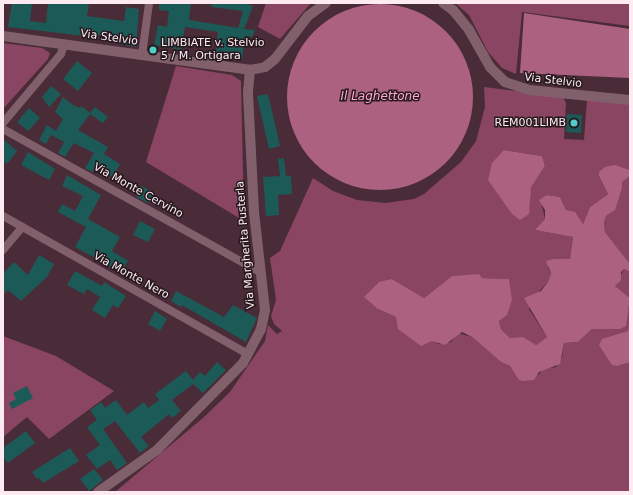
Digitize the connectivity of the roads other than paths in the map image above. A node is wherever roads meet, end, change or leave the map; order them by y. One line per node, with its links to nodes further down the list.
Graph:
1 (149, 3): 6 (street)
2 (326, 3): 7 (street, Via Stelvio)
3 (443, 3): 8 (street, Via Stelvio)
4 (3, 36): 5 (street, Via Stelvio)
5 (64, 44): 6 (street, Via Stelvio); 9 (street)
6 (142, 55): 7 (street, Via Stelvio)
7 (250, 70): 14 (street, Via Margherita Pusterla)
8 (630, 100)
9 (3, 122)
10 (3, 129): 14 (street, Via Monte Cervino)
11 (3, 216): 12 (street, Via Monte Nero)
12 (22, 227): 13 (street); 15 (street, Via Monte Nero)
13 (3, 250)
14 (262, 273): 15 (street, Via Margherita Pusterla)
15 (248, 354): 16 (street, Via Margherita Pusterla)
16 (98, 492)

